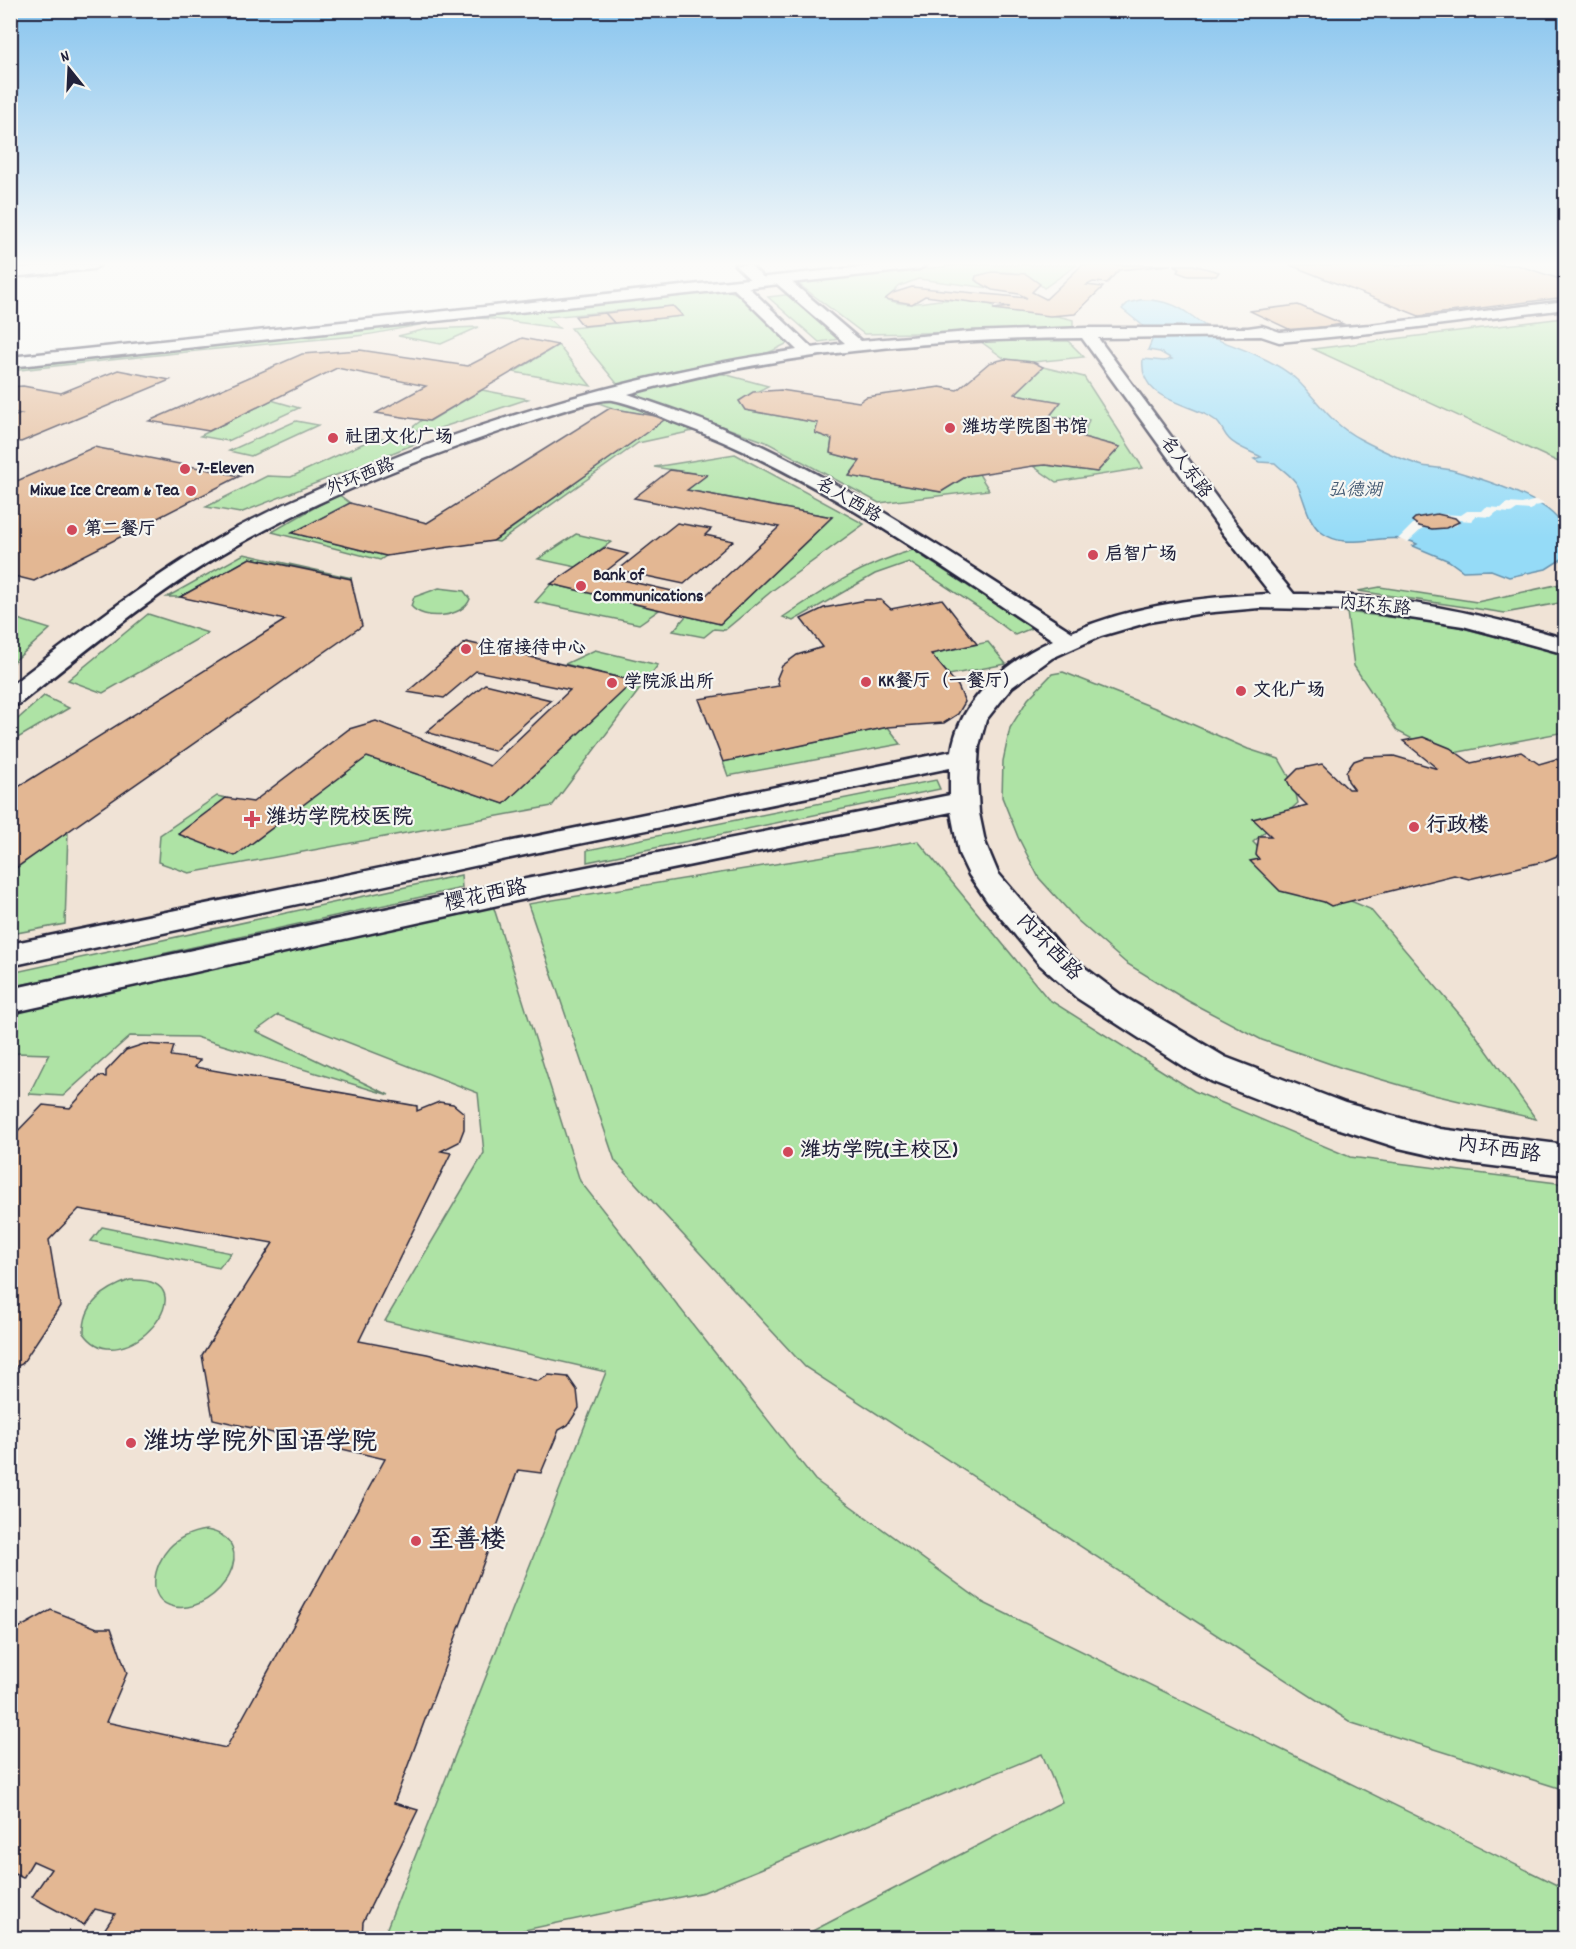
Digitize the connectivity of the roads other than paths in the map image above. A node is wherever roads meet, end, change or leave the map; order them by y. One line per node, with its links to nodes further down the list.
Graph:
1 (66, 356): 4 (street)
2 (787, 356): 5 (street, 外环西路)
3 (1103, 356): 6 (street, 名人东路)
4 (10, 362)
5 (610, 393): 10 (street, 名人西路); 12 (street, 外环西路)
6 (1287, 600): 7 (street, 内环东路); 9 (street, 内环东路)
7 (1180, 610): 10 (street, 内环西路)
8 (1566, 623): 9 (street)
9 (1520, 632): 11 (street, 内环东路)
10 (1069, 640): 13 (street, 内环西路)
11 (1566, 647)
12 (10, 699)
13 (964, 757): 14 (street, 内环西路); 15 (street, 樱花西路)
14 (964, 801): 16 (street, 樱花西路); 17 (street, 内环西路)
15 (10, 955)
16 (10, 1002)
17 (1566, 1160)

